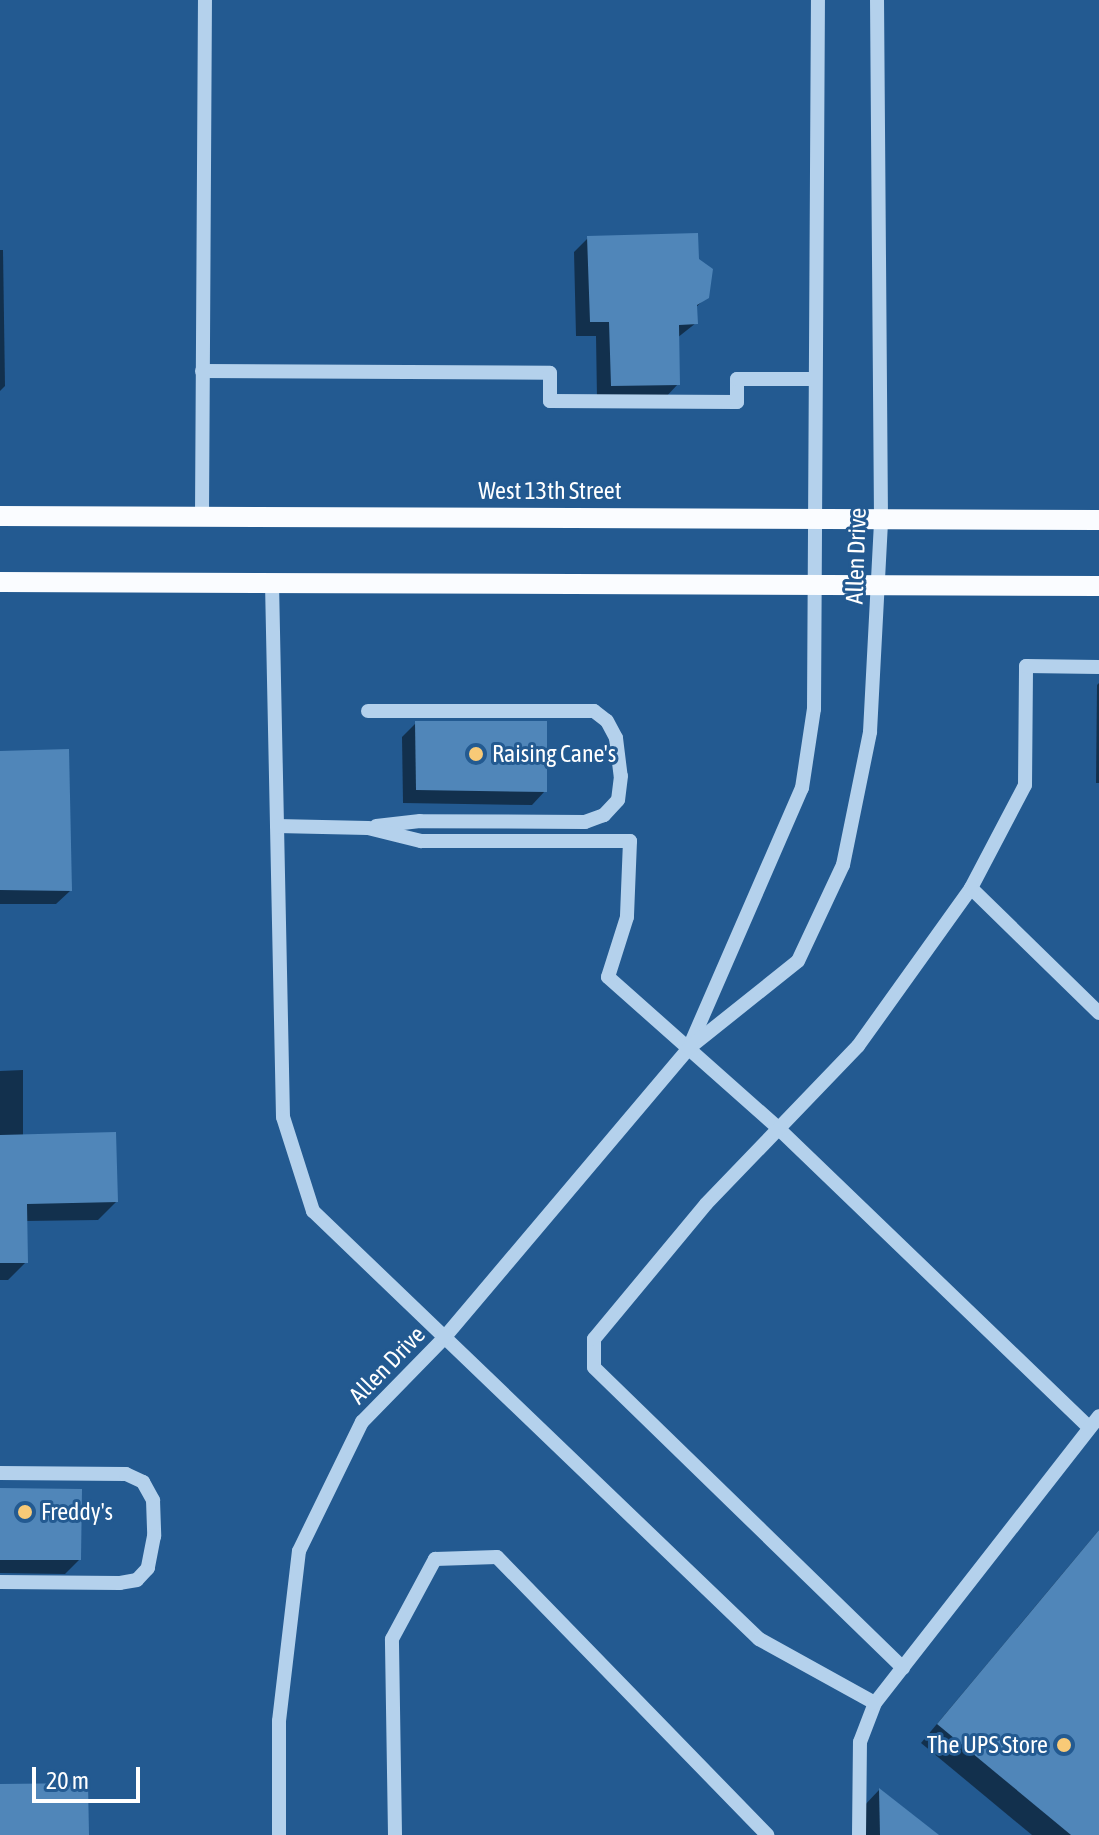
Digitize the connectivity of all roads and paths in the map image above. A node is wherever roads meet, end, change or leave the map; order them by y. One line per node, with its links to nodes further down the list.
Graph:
1 (205, 0): 4 (street)
2 (818, 0): 5 (street, Allen Drive)
3 (877, 0): 9 (street, Allen Drive)
4 (202, 371): 5 (street); 7 (street)
5 (815, 379): 8 (street, Allen Drive)
6 (0, 516): 7 (main road, West 13th Street)
7 (202, 516): 8 (main road, West 13th Street)
8 (815, 518): 9 (main road, West 13th Street); 13 (street, Allen Drive)
9 (881, 519): 10 (main road, West 13th Street); 14 (street, Allen Drive)
10 (1099, 520)
11 (0, 582): 12 (main road)
12 (272, 583): 13 (main road); 18 (street)
13 (814, 584): 14 (main road); 22 (street, Allen Drive)
14 (877, 585): 15 (main road); 22 (street, Allen Drive)
15 (1099, 586)
16 (1099, 667): 20 (street)
17 (368, 711): 19 (street)
18 (277, 826): 19 (street); 24 (street)
19 (368, 828): 22 (street)
20 (971, 888): 21 (street); 23 (street)
21 (1099, 1013)
22 (689, 1048): 23 (street); 24 (street, Allen Drive)
23 (779, 1129): 25 (street); 28 (street)
24 (444, 1338): 29 (street); 30 (street, Allen Drive)
25 (1094, 1422): 28 (street)
26 (0, 1473): 27 (street)
27 (0, 1582)
28 (903, 1668): 29 (street)
29 (875, 1703): 33 (street)
30 (279, 1835)
31 (395, 1835): 32 (street)
32 (767, 1835)
33 (859, 1835)

